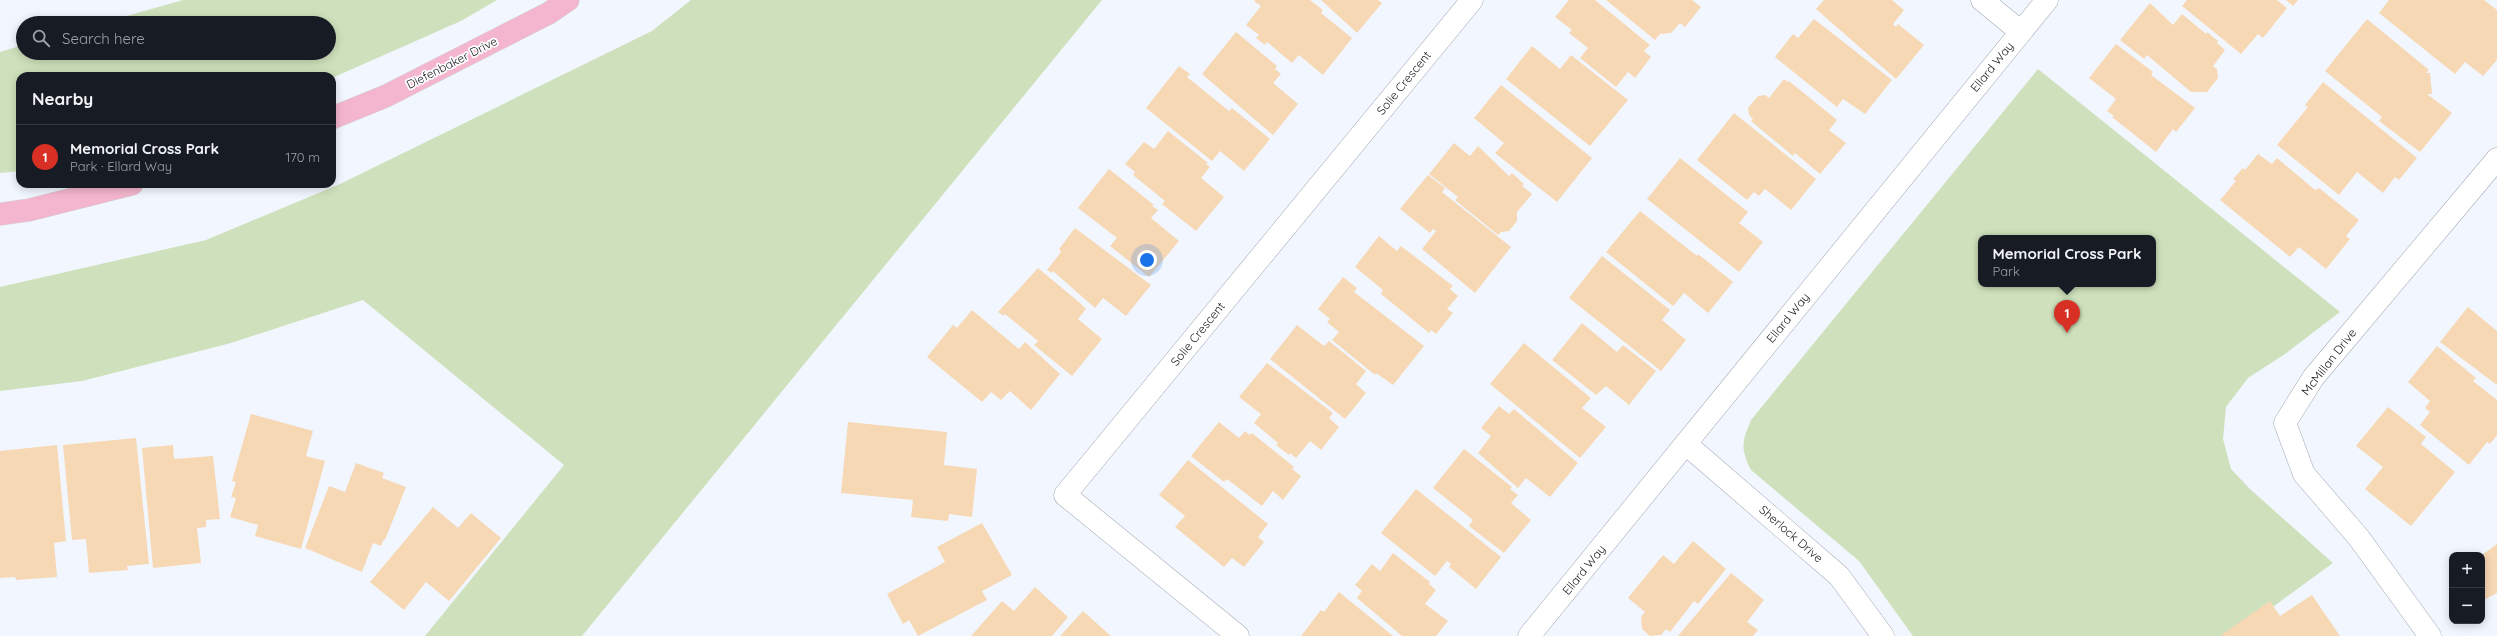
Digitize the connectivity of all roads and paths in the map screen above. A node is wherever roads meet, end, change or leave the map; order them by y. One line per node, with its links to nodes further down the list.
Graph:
1 (568, 0): 6 (main road, Diefenbaker Drive)
2 (1472, 0): 11 (street, Solie Crescent)
3 (1982, 0): 5 (street)
4 (2047, 0): 5 (street, Ellard Way)
5 (2021, 32): 10 (street, Ellard Way)
6 (336, 116)
7 (2497, 159): 14 (street, McMillan Drive)
8 (116, 188): 9 (main road)
9 (0, 214)
10 (1686, 444): 12 (street, Ellard Way); 13 (street, Sherlock Drive)
11 (1238, 636)
12 (1529, 636)
13 (1883, 636)
14 (2430, 636)

